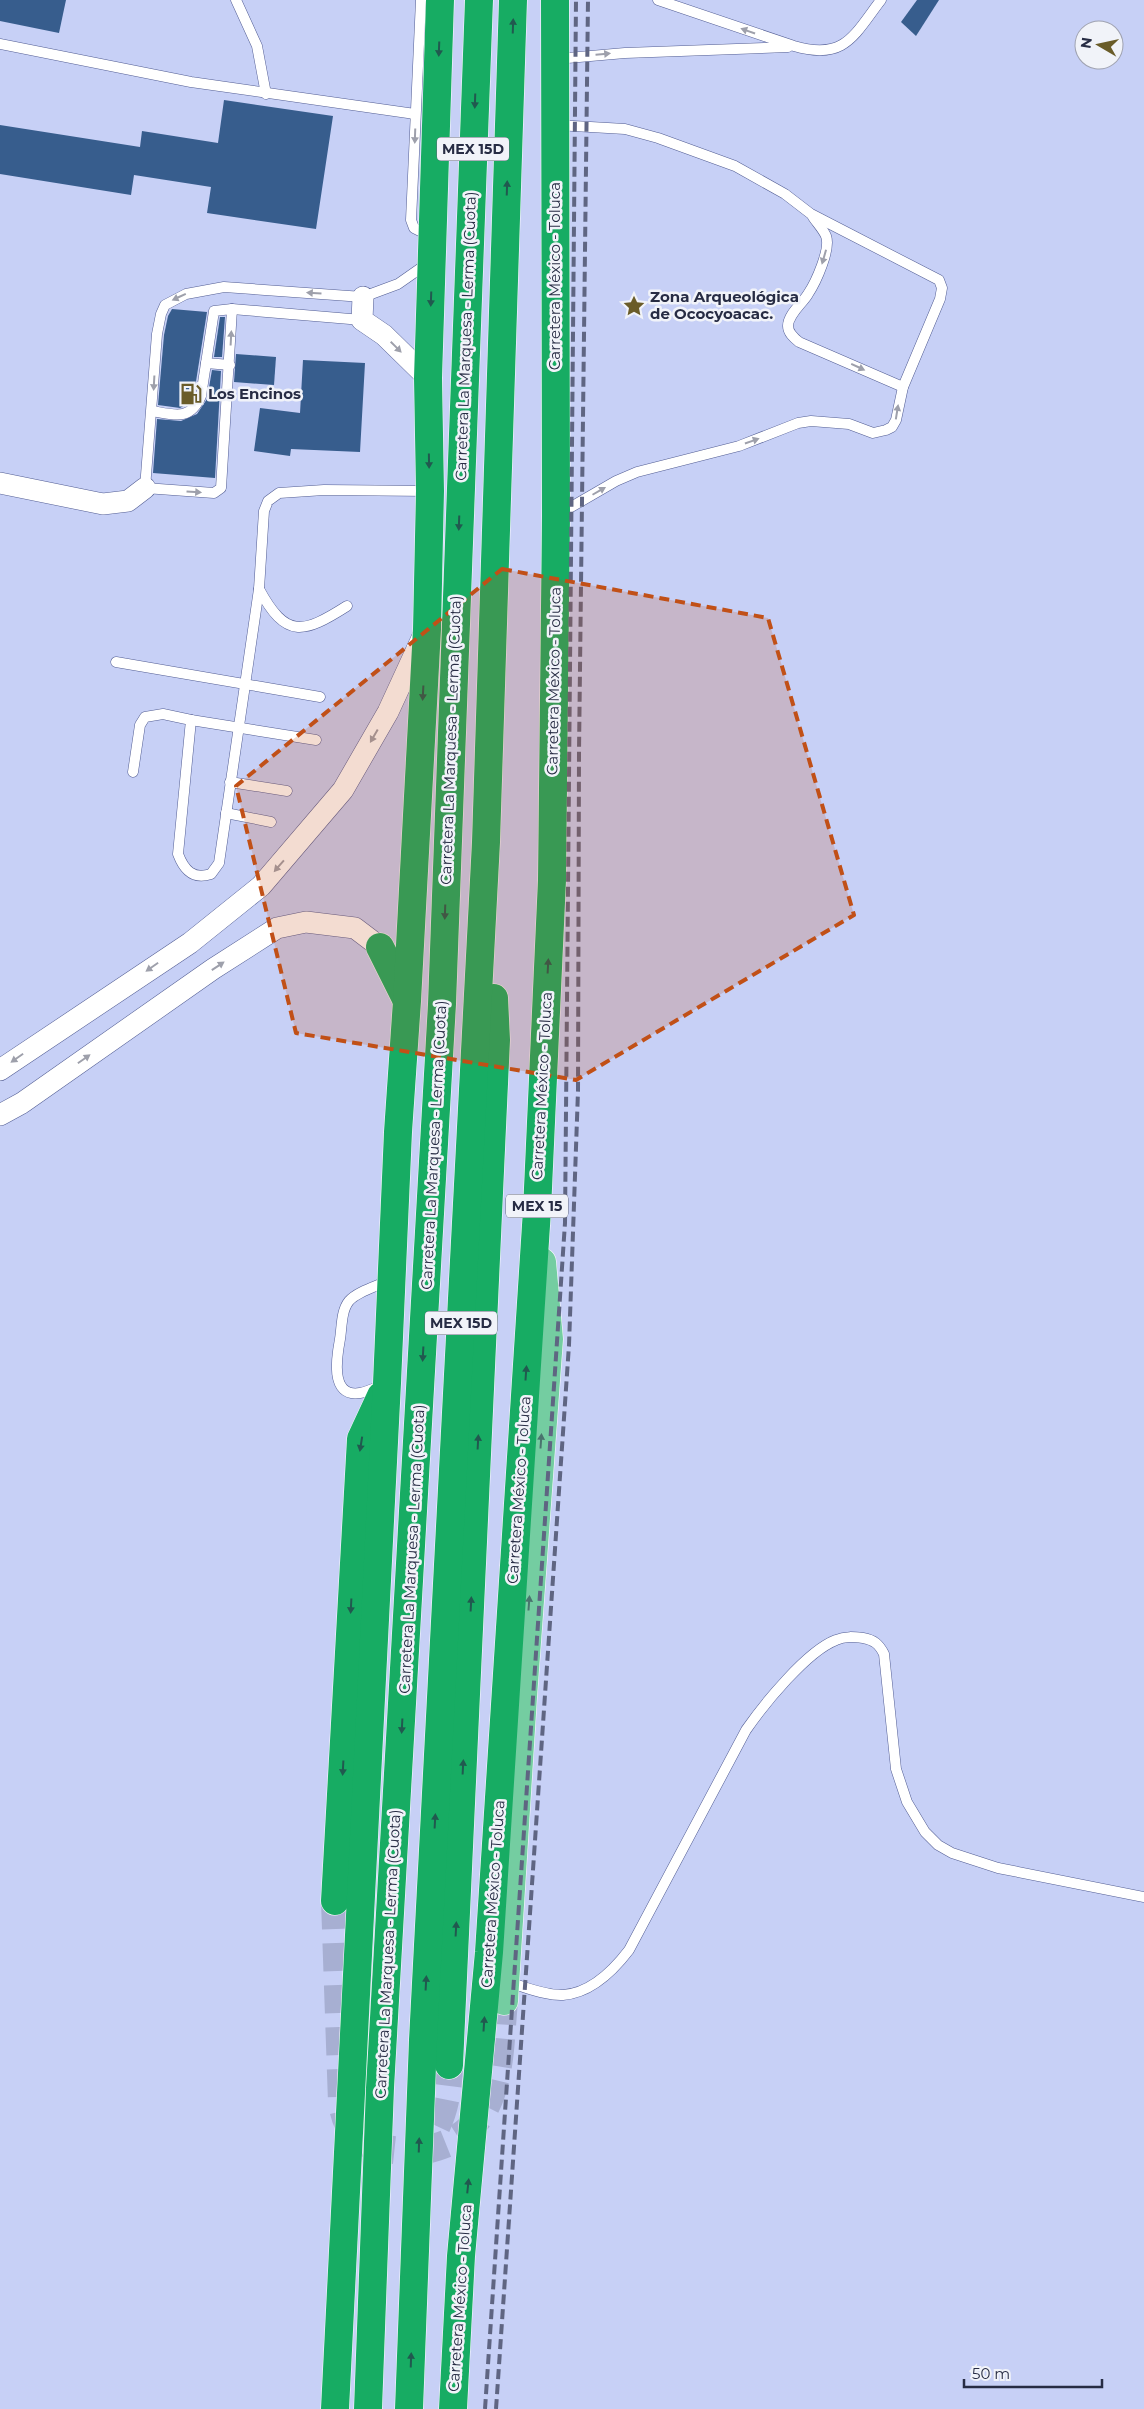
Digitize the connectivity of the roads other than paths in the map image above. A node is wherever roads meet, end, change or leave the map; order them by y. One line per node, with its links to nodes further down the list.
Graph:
1 (236, 0): 12 (lane)
2 (421, 0): 13 (lane)
3 (440, 0): 16 (highway, one-way to 16)
4 (479, 0): 56 (highway, Carretera La Marquesa - Lerma (Cuota) / MEX 15D, one-way to 56)
5 (514, 0): 43 (highway, MEX 15D, one-way to 5)
6 (555, 0): 11 (highway, Carretera México - Toluca / MEX 15)
7 (658, 0): 10 (lane, one-way to 7)
8 (881, 0): 10 (lane)
9 (0, 44): 12 (lane)
10 (794, 46): 11 (lane, one-way to 10)
11 (555, 59): 14 (highway, Carretera México - Toluca / MEX 15)
12 (266, 94): 13 (lane)
13 (416, 114): 16 (lane, one-way to 16)
14 (554, 125): 15 (lane); 28 (highway, Carretera México - Toluca / MEX 15)
15 (811, 214): 23 (lane); 23 (lane, one-way to 23)
16 (433, 248): 17 (lane); 22 (highway, one-way to 22)
17 (363, 297): 19 (street); 24 (lane, one-way to 24)
18 (232, 309): 19 (lane); 20 (lane); 21 (lane, one-way to 18)
19 (362, 320): 22 (street, one-way to 22)
20 (206, 363): 21 (lane); 24 (lane)
21 (230, 365): 26 (lane, one-way to 21)
22 (428, 378): 27 (highway, one-way to 27)
23 (903, 387): 28 (lane, one-way to 23)
24 (152, 411): 26 (lane)
25 (0, 483): 26 (street)
26 (145, 488)
27 (430, 491): 29 (lane); 31 (highway)
28 (556, 516): 48 (highway, Carretera México - Toluca / MEX 15, one-way to 28)
29 (259, 589): 30 (lane); 33 (lane)
30 (347, 606)
31 (427, 629): 45 (highway, one-way to 45); 46 (street, one-way to 46)
32 (116, 662): 33 (lane)
33 (245, 686): 34 (lane); 36 (lane)
34 (320, 697)
35 (191, 720): 36 (lane); 38 (lane); 41 (lane)
36 (238, 728): 37 (lane); 39 (lane)
37 (316, 740)
38 (133, 772)
39 (230, 782): 40 (lane); 41 (lane)
40 (287, 791)
41 (226, 812): 42 (lane)
42 (271, 822)
43 (486, 842): 54 (highway, one-way to 43); 57 (highway, MEX 15D, one-way to 43)
44 (380, 947): 45 (highway); 47 (street, one-way to 44)
45 (407, 1001): 49 (highway)
46 (0, 1070)
47 (0, 1115)
48 (537, 1210): 53 (main road, one-way to 48); 58 (highway, Carretera México - Toluca / MEX 15, one-way to 48)
49 (390, 1280): 50 (highway); 50 (lane)
50 (387, 1383): 52 (highway, one-way to 52); 55 (highway)
51 (1144, 1897): 53 (lane)
52 (335, 1901)
53 (505, 1991)
54 (449, 2065)
55 (335, 2409)
56 (368, 2409)
57 (409, 2409)
58 (453, 2409)

